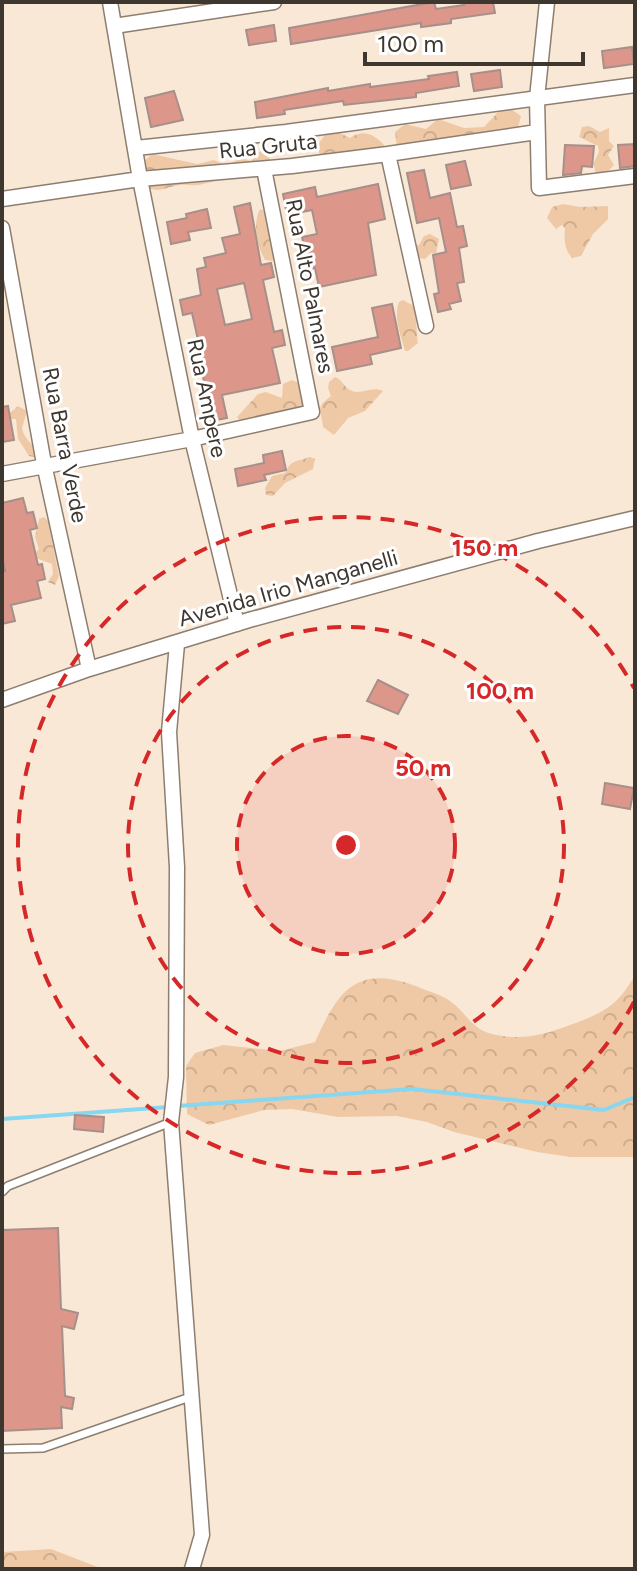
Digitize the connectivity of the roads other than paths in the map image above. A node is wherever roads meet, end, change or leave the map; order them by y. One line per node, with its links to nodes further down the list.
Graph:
1 (110, 2): 4 (street, Rua Ampere)
2 (274, 2): 4 (street)
3 (547, 2): 6 (street)
4 (114, 26): 8 (street, Rua Ampere)
5 (635, 85): 6 (street, Rua Gruta)
6 (537, 98): 7 (street); 8 (street, Rua Gruta)
7 (537, 132): 9 (street, Rua Gruta); 11 (street)
8 (136, 148): 12 (street, Rua Ampere)
9 (388, 154): 10 (street, Rua Gruta); 15 (street)
10 (264, 169): 12 (street, Rua Gruta); 16 (street, Rua Alto Palmares)
11 (635, 176)
12 (140, 179): 13 (street, Rua Gruta); 16 (street, Rua Ampere)
13 (2, 199)
14 (2, 228): 17 (street, Rua Barra Verde)
15 (426, 326)
16 (192, 439): 17 (street); 20 (street, Rua Ampere)
17 (44, 464): 18 (street); 22 (street, Rua Barra Verde)
18 (2, 474)
19 (635, 518): 20 (street, Avenida Irio Manganelli)
20 (237, 624): 21 (street, Avenida Irio Manganelli)
21 (177, 644): 22 (street, Avenida Irio Manganelli); 24 (street)
22 (89, 669): 23 (street, Avenida Irio Manganelli)
23 (2, 700)
24 (171, 1122): 25 (lane); 26 (street)
25 (2, 1192)
26 (190, 1397): 27 (lane); 28 (street)
27 (2, 1449)
28 (192, 1569)

